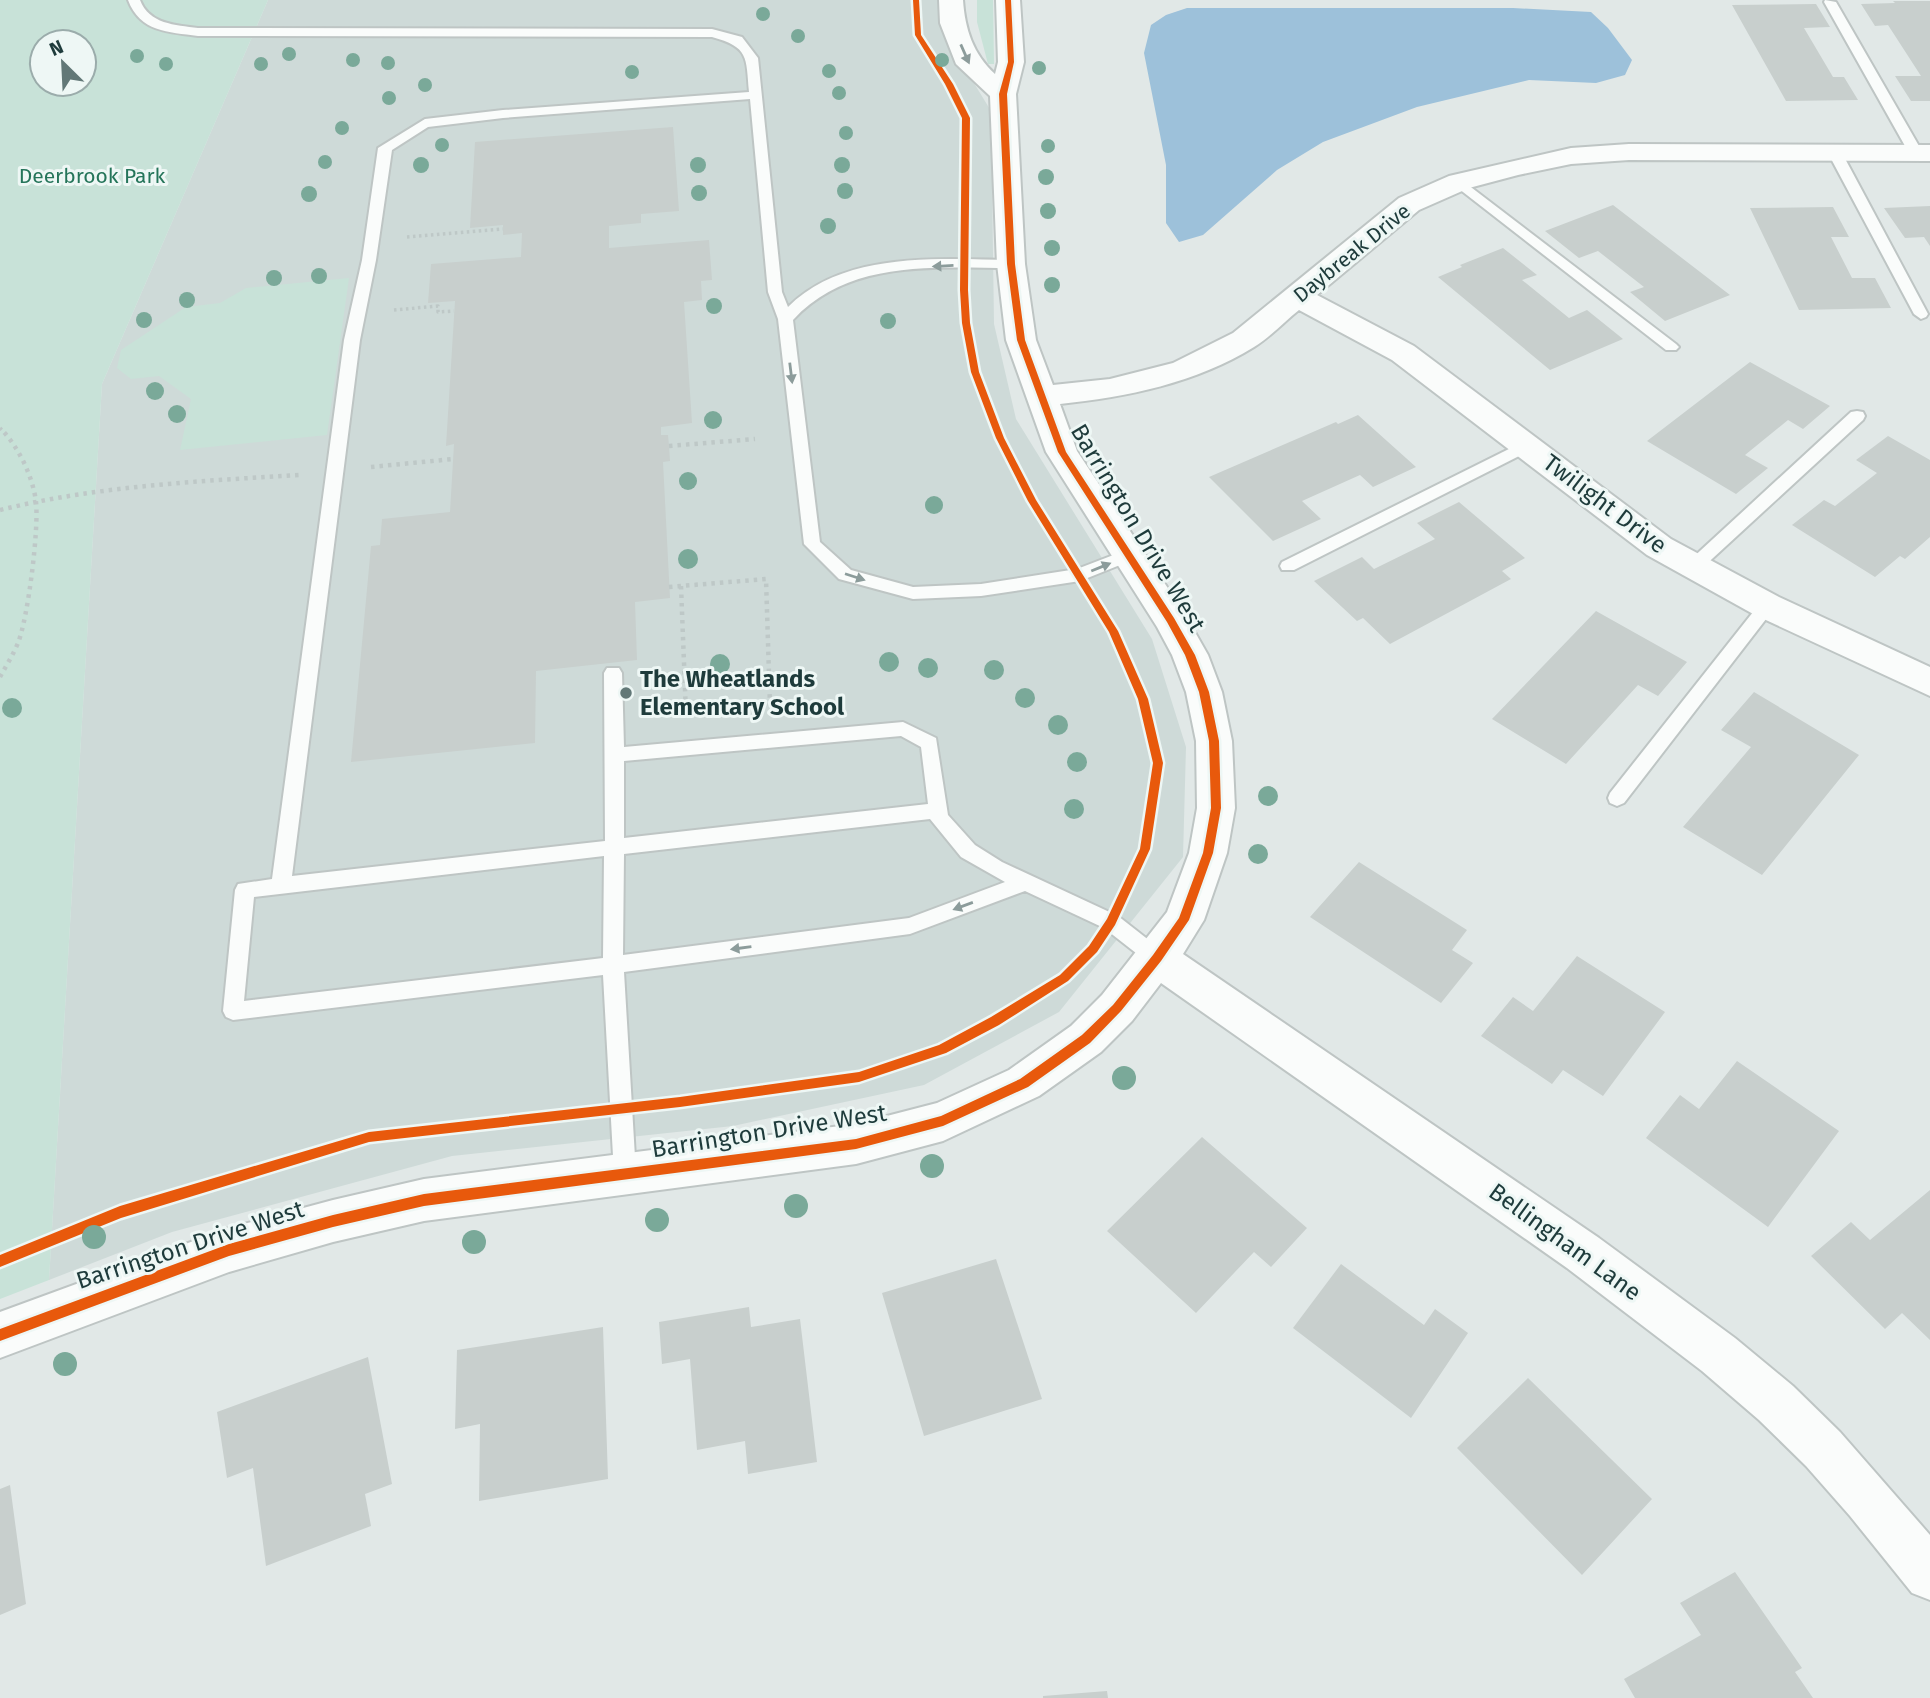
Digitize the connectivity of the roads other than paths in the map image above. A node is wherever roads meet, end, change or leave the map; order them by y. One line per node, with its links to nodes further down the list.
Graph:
1 (135, 0): 6 (lane)
2 (951, 0): 5 (street, one-way to 5)
3 (1008, 0): 5 (street, Barrington Drive West)
4 (1830, 2): 8 (lane)
5 (1003, 94): 10 (street, Barrington Drive West)
6 (757, 95): 13 (lane); 29 (lane)
7 (1835, 153): 8 (street, Daybreak Drive); 9 (street, Daybreak Drive); 12 (lane)
8 (1923, 153)
9 (1459, 182): 11 (street, Daybreak Drive); 14 (lane)
10 (1011, 264): 13 (lane, one-way to 13); 15 (street, Barrington Drive West)
11 (1298, 297): 15 (street, Daybreak Drive); 17 (street, Twilight Drive)
12 (1921, 314)
13 (785, 319): 18 (lane, one-way to 18)
14 (1671, 347)
15 (1041, 396): 18 (street, Barrington Drive West)
16 (1857, 416): 20 (lane)
17 (1527, 444): 19 (lane); 20 (street, Twilight Drive)
18 (1129, 555): 30 (street, Barrington Drive West)
19 (1288, 566)
20 (1694, 566): 21 (street, Twilight Drive)
21 (1767, 606): 23 (street, Twilight Drive); 25 (lane)
22 (613, 673): 24 (lane)
23 (1930, 682)
24 (615, 755): 26 (lane); 27 (lane)
25 (1617, 798)
26 (938, 810): 27 (lane); 28 (lane)
27 (614, 847): 29 (lane); 31 (lane)
28 (1027, 882): 30 (lane); 31 (lane, one-way to 31)
29 (281, 886): 31 (lane)
30 (1157, 958): 32 (street, Barrington Drive West); 34 (street, Bellingham Lane)
31 (612, 965): 32 (lane)
32 (625, 1174): 33 (street, Barrington Drive West)
33 (0, 1335)
34 (1930, 1575)

